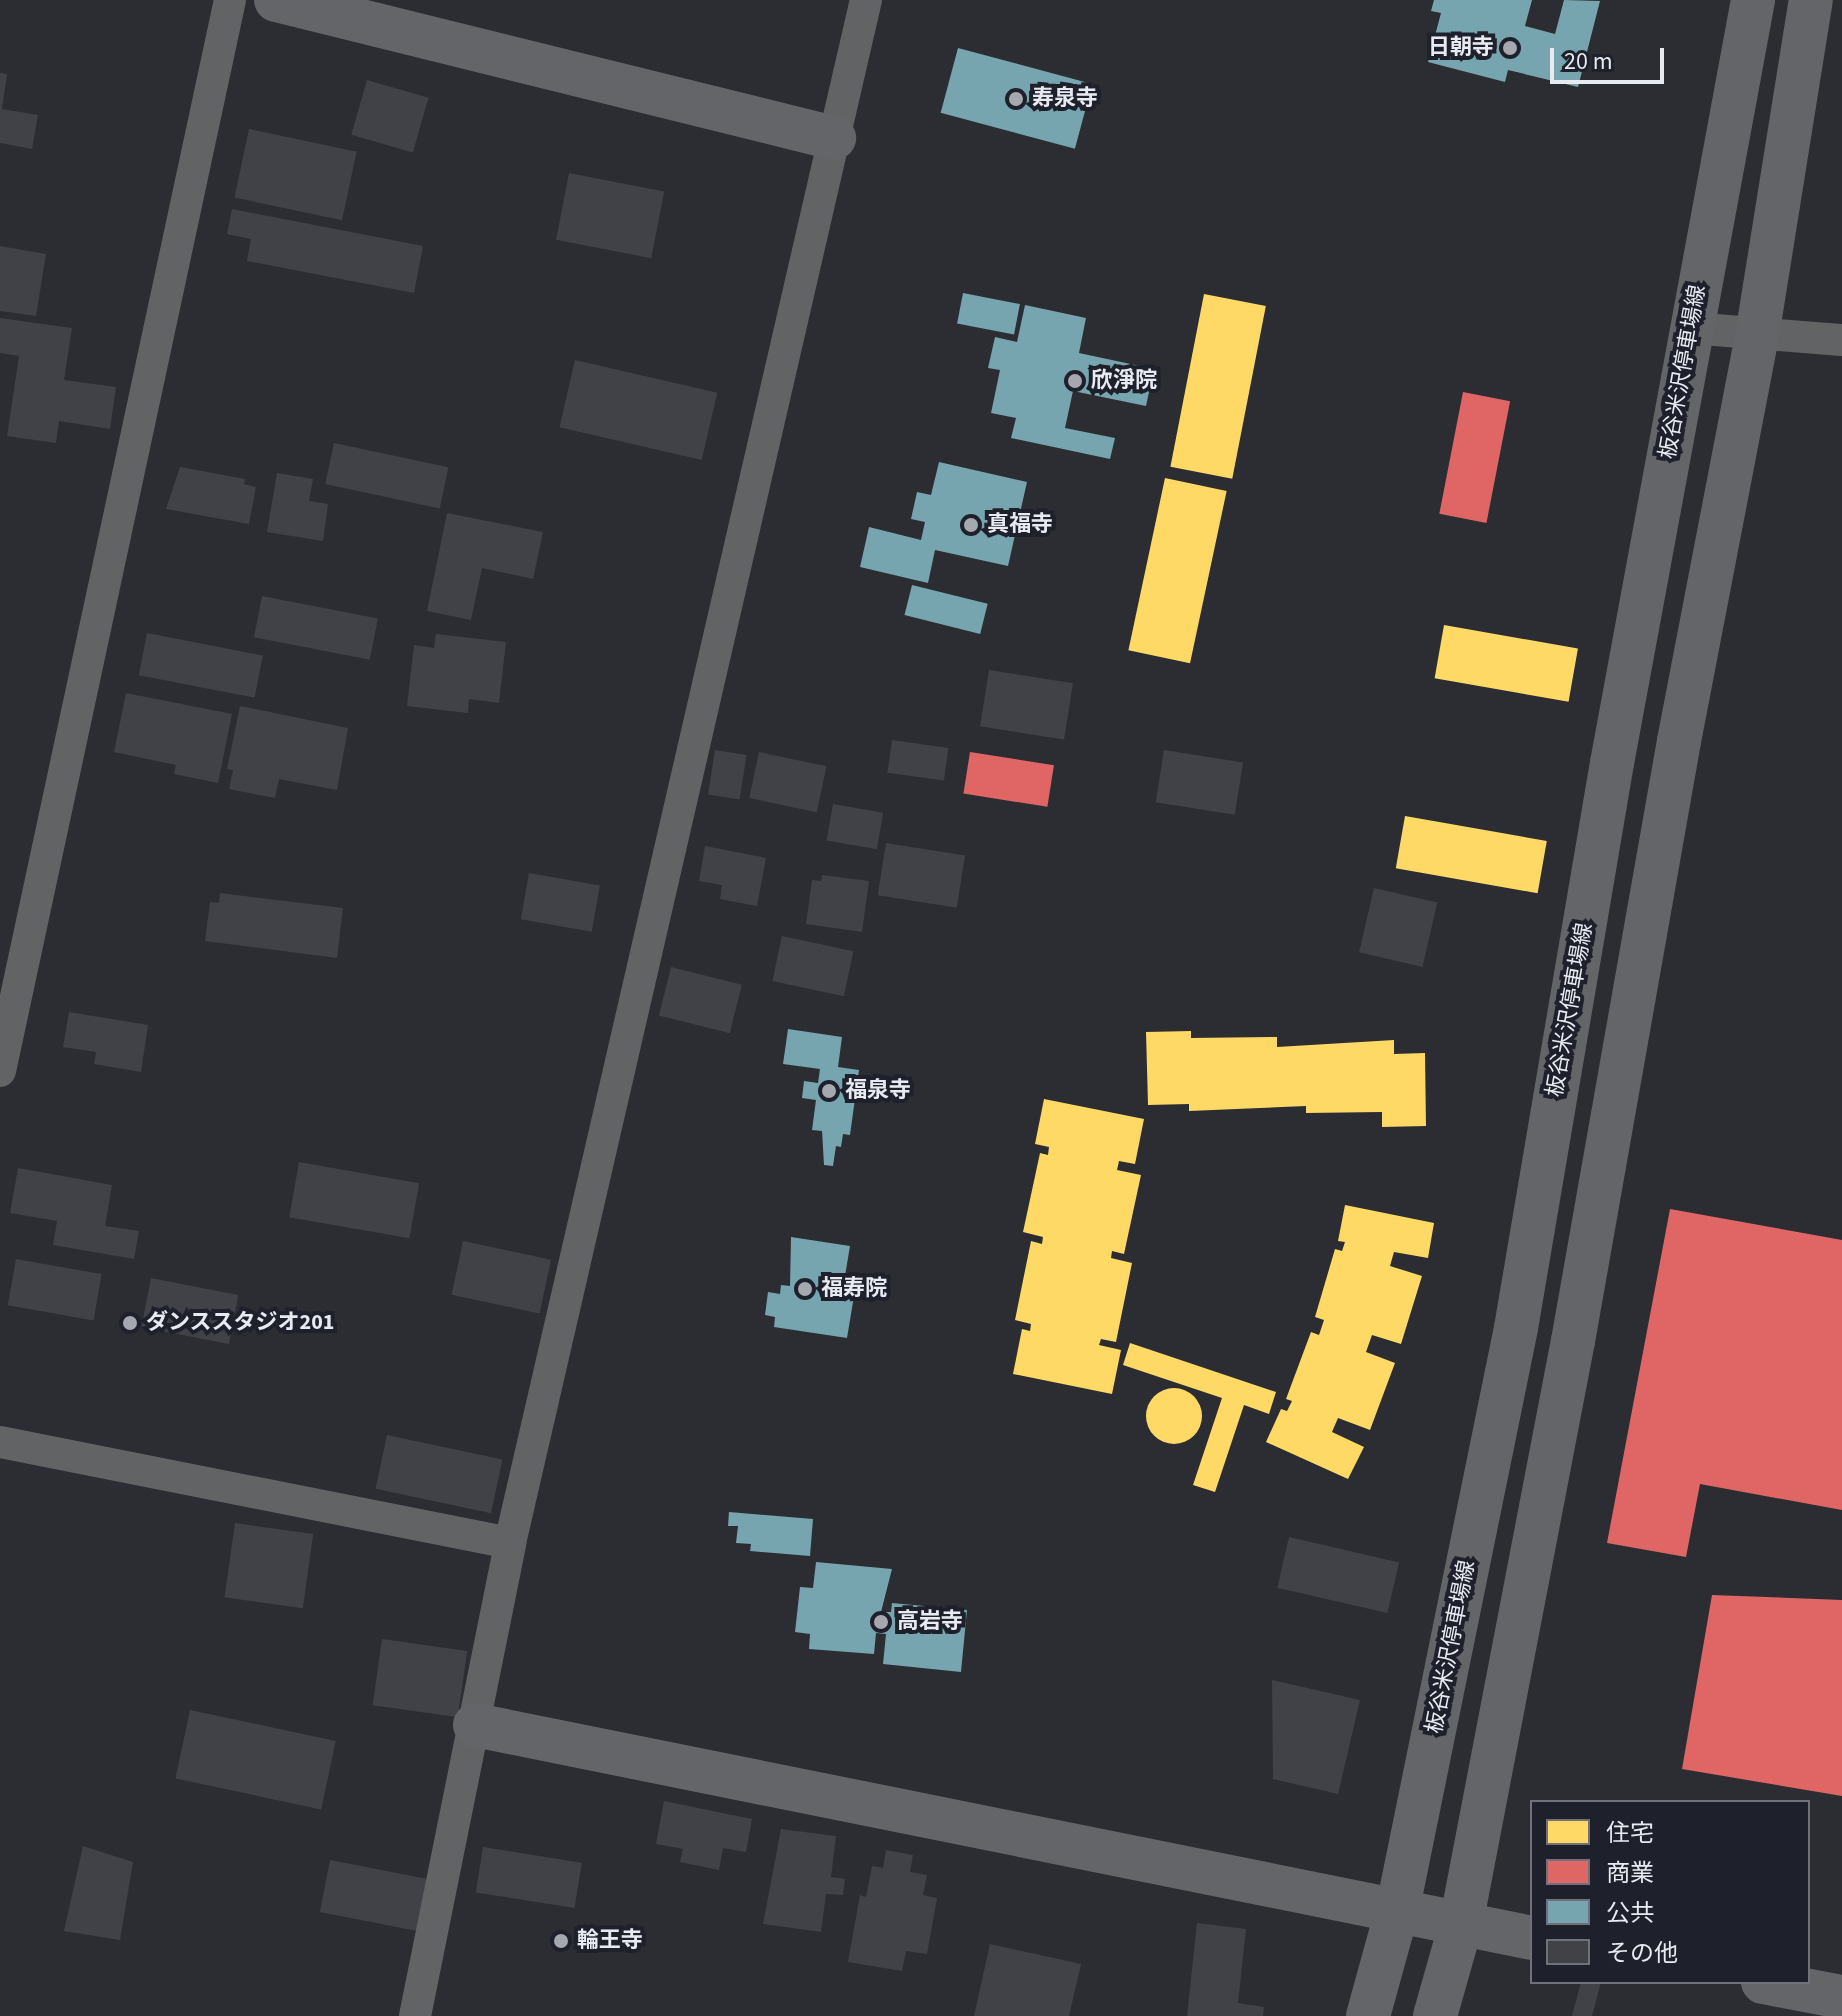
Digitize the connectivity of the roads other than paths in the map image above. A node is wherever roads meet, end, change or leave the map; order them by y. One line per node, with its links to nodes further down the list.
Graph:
1 (230, 0): 10 (street)
2 (276, 0): 6 (main road)
3 (866, 0): 6 (street)
4 (1753, 0): 7 (main road, 板谷米沢停車場線)
5 (1811, 0): 8 (main road)
6 (834, 138): 12 (street)
7 (1690, 328): 8 (street); 14 (main road, 板谷米沢停車場線)
8 (1757, 336): 9 (street); 15 (main road)
9 (1842, 340)
10 (0, 1071)
11 (0, 1442): 12 (street)
12 (510, 1543): 13 (street)
13 (475, 1725): 14 (main road); 19 (street)
14 (1398, 1907): 15 (main road); 20 (main road, 板谷米沢停車場線)
15 (1461, 1924): 16 (main road); 21 (main road)
16 (1530, 1938)
17 (1774, 1984): 18 (main road)
18 (1842, 1997)
19 (415, 2016)
20 (1368, 2016)
21 (1435, 2016)

